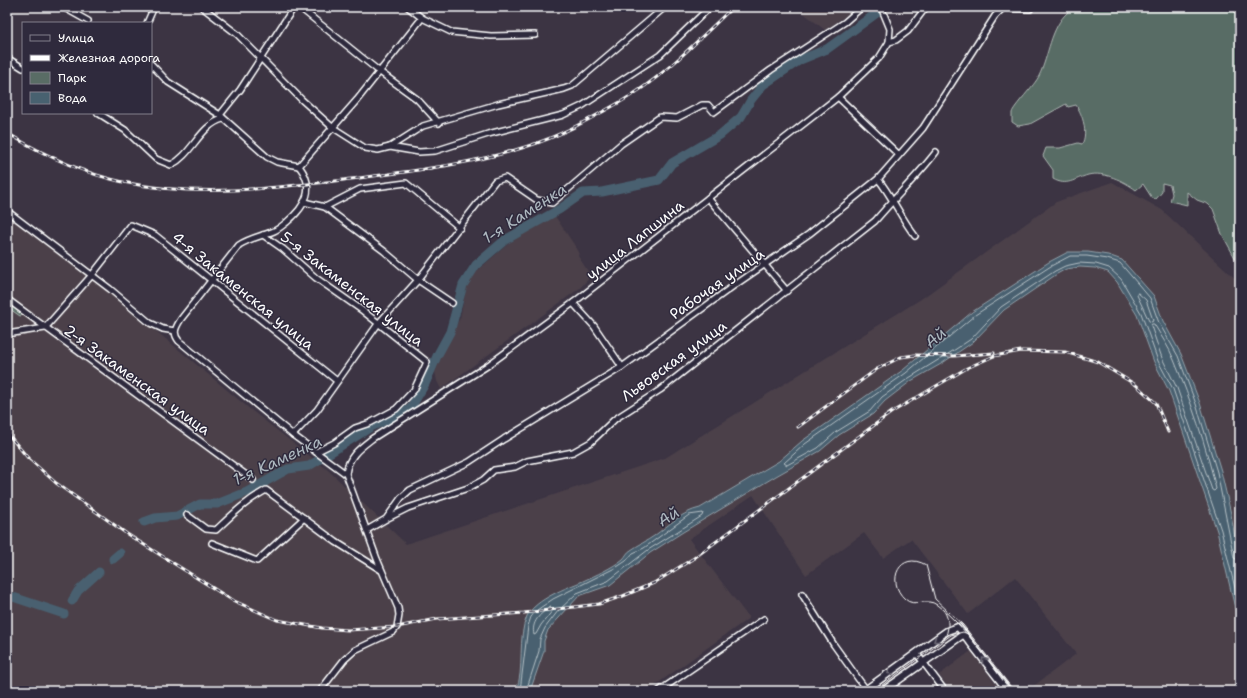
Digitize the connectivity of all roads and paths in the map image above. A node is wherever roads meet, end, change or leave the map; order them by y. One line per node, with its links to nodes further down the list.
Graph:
1 (63, 7): 13 (street)
2 (154, 7): 16 (street)
3 (202, 7): 19 (street)
4 (294, 7): 19 (street)
5 (299, 7): 23 (street)
6 (408, 7): 14 (street)
7 (665, 7): 27 (street)
8 (710, 7): 29 (street)
9 (862, 7): 39 (street)
10 (881, 7): 18 (street)
11 (926, 7): 18 (street, улица Лапшина)
12 (1030, 9): 31 (street, Рабочая улица)
13 (74, 10): 15 (street)
14 (422, 18): 17 (street); 23 (street)
15 (88, 21)
16 (147, 22)
17 (534, 35)
18 (889, 42): 24 (street, улица Лапшина)
19 (261, 56): 26 (street); 28 (street)
20 (7, 58): 22 (street)
21 (152, 65): 26 (street)
22 (22, 67)
23 (380, 72): 27 (street); 28 (street)
24 (838, 97): 31 (street); 34 (street, улица Лапшина)
25 (100, 114): 26 (street)
26 (222, 117): 32 (street)
27 (439, 123): 29 (street)
28 (332, 127): 29 (street); 32 (street)
29 (390, 147)
30 (936, 152): 35 (street, Львовская улица)
31 (899, 155): 33 (street, Рабочая улица)
32 (299, 166): 36 (street)
33 (878, 179): 35 (street); 42 (street, Рабочая улица)
34 (708, 198): 42 (street); 49 (street, улица Лапшина)
35 (892, 201): 41 (street); 46 (street, Львовская улица)
36 (304, 202): 37 (street); 40 (street)
37 (324, 207): 39 (street); 45 (street)
38 (7, 211): 43 (street)
39 (460, 228): 45 (street)
40 (263, 235): 44 (street); 50 (street, 5-я Закаменская улица)
41 (915, 236)
42 (765, 264): 46 (street); 54 (street, Рабочая улица)
43 (92, 275): 44 (street, 4-я Закаменская улица); 51 (street); 52 (street)
44 (212, 280): 52 (street); 55 (street, 4-я Закаменская улица)
45 (418, 280): 48 (street); 50 (street)
46 (787, 291): 62 (street, Львовская улица)
47 (7, 299): 51 (street, 2-я Закаменская улица)
48 (452, 303)
49 (573, 303): 54 (street); 58 (street, улица Лапшина)
50 (378, 324): 55 (street); 57 (street, 5-я Закаменская улица)
51 (45, 328): 53 (street); 59 (street, 2-я Закаменская улица)
52 (175, 331): 56 (street)
53 (7, 334)
54 (622, 367): 62 (street, Рабочая улица)
55 (337, 381): 56 (street)
56 (293, 435): 57 (street)
57 (316, 452): 58 (street)
58 (346, 474): 63 (street)
59 (253, 480)
60 (187, 515): 61 (street)
61 (304, 518): 64 (street); 65 (street)
62 (386, 519): 63 (street, Рабочая улица)
63 (367, 530): 65 (street)
64 (212, 543)
65 (381, 570): 71 (street)
66 (802, 594): 73 (street)
67 (764, 619): 72 (street)
68 (964, 634): 69 (main road, one-way to 69); 70 (main road); 76 (main road, one-way to 68)
69 (917, 654): 70 (street); 73 (main road, one-way to 73)
70 (924, 663): 74 (main road); 75 (street)
71 (320, 691)
72 (659, 691)
73 (866, 691)
74 (883, 691)
75 (944, 691)
76 (1008, 691)

